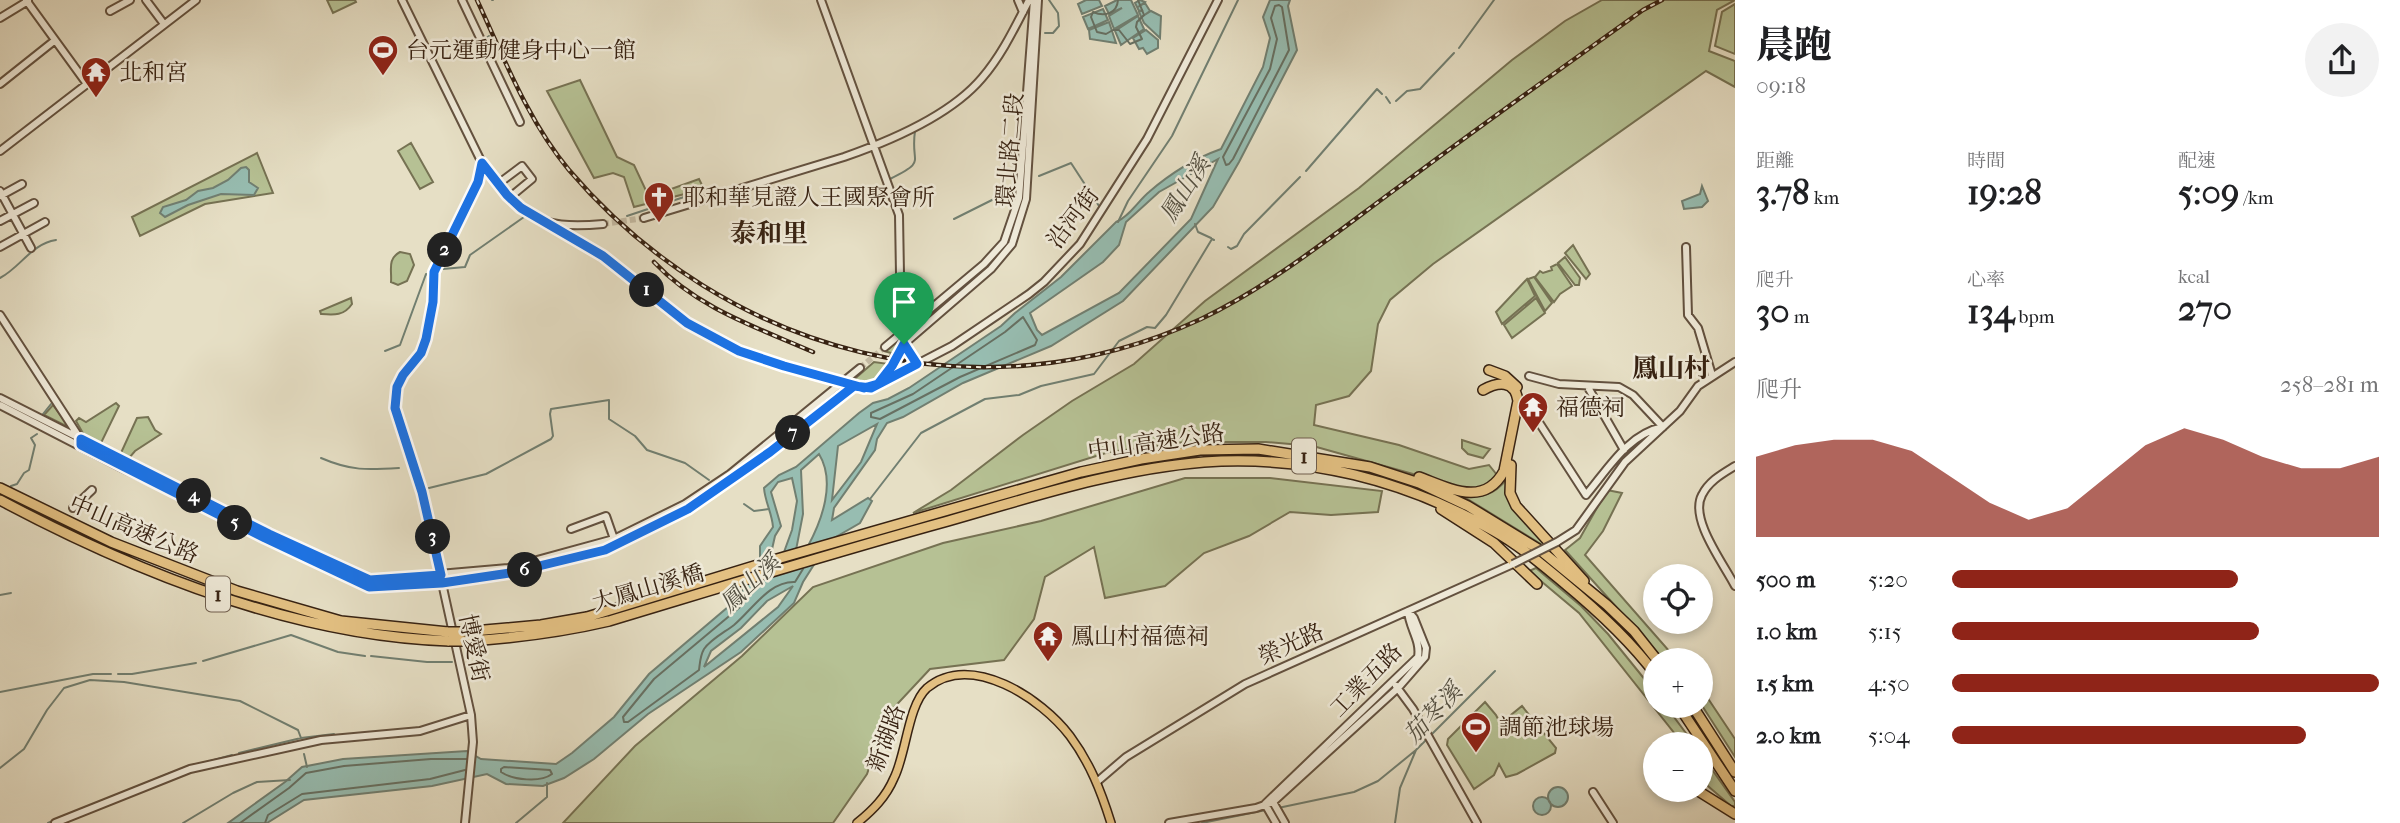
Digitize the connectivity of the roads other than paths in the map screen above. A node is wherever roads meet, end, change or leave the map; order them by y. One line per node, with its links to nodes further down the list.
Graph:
1 (27, 0): 13 (street); 15 (street)
2 (130, 0): 11 (street)
3 (146, 0): 14 (street)
4 (195, 0): 14 (street)
5 (402, 0): 21 (street)
6 (462, 0): 18 (street)
7 (821, 0): 19 (street)
8 (1018, 0): 12 (street)
9 (1218, 0): 42 (street, 沿河街)
10 (1033, 3): 12 (street); 38 (street, 環北路二段); 39 (street, 環北路二段)
11 (110, 11)
12 (1022, 13): 19 (street)
13 (0, 18)
14 (164, 24): 16 (street)
15 (54, 40): 16 (street); 17 (street)
16 (87, 83): 20 (street)
17 (0, 84)
18 (520, 122)
19 (875, 146): 28 (street); 38 (street)
20 (0, 152)
21 (482, 163): 23 (street); 68 (street, 博愛街)
22 (22, 184): 24 (street)
23 (498, 184): 25 (street); 25 (street)
24 (1, 194): 27 (street)
25 (509, 198): 29 (street)
26 (34, 204): 27 (street)
27 (12, 214): 30 (street); 33 (street)
28 (644, 218)
29 (540, 220): 32 (street); 47 (street)
30 (0, 221)
31 (46, 222): 33 (street)
32 (603, 224)
33 (23, 234): 34 (street); 36 (street)
34 (0, 247)
35 (1686, 247): 45 (street)
36 (31, 248)
37 (0, 315): 56 (street)
38 (901, 334): 39 (street); 40 (street, 環北路二段)
39 (904, 344): 42 (street); 48 (street, 環北路二段)
40 (885, 347)
41 (1735, 362): 45 (street)
42 (917, 364): 48 (street, 沿河街)
43 (860, 368): 47 (street)
44 (1489, 370): 72 (highway)
45 (1712, 375): 55 (street)
46 (1529, 376): 55 (street)
47 (843, 382): 49 (street); 67 (street)
48 (878, 384): 49 (street)
49 (854, 386): 69 (street)
50 (1588, 389): 58 (street)
51 (1483, 390): 57 (highway)
52 (0, 398): 56 (street)
53 (0, 405): 56 (street)
54 (1540, 424): 58 (street)
55 (1663, 427): 58 (street); 73 (street, 榮光路, bridge)
56 (81, 442): 68 (street); 69 (street)
57 (1258, 449): 66 (highway, 中山高速公路 / 1); 72 (highway, 中山高速公路 / 1)
58 (1624, 450)
59 (1735, 466): 71 (street)
60 (0, 488): 76 (highway, 中山高速公路 / 1)
61 (92, 490): 64 (street)
62 (1416, 493): 66 (highway, 中山高速公路 / 1); 70 (highway); 79 (highway, 中山高速公路 / 1)
63 (0, 500): 76 (highway, 中山高速公路 / 1)
64 (73, 508)
65 (571, 529): 67 (street)
66 (898, 529): 74 (highway, 大鳳山溪橋 / 1); 75 (highway, 大鳳山溪橋 / 1)
67 (614, 539): 68 (street)
68 (441, 575): 69 (street, 博愛街)
69 (442, 583): 81 (street, 博愛街)
70 (1537, 584)
71 (1735, 586)
72 (1607, 605): 78 (highway, 中山高速公路 / 1)
73 (1408, 611): 80 (street, 工業五路); 85 (street, 榮光路)
74 (587, 617): 77 (highway, 中山高速公路 / 1)
75 (568, 631): 77 (highway, 中山高速公路 / 1)
76 (448, 636): 77 (highway, 中山高速公路 / 1, bridge)
77 (465, 636)
78 (1647, 648)
79 (1643, 660)
80 (1395, 685): 89 (street, 工業五路); 90 (street, 工業五路); 99 (street)
81 (472, 717): 93 (street); 94 (street, 博愛街)
82 (1687, 718): 86 (highway)
83 (1700, 718): 84 (highway)
84 (1735, 772)
85 (1098, 781): 95 (main road, 新湖路); 96 (main road)
86 (1735, 791)
87 (1593, 792): 100 (street)
88 (1713, 800): 91 (highway)
89 (1273, 802): 90 (street, 工業五路); 92 (street)
90 (1265, 804): 92 (street); 97 (street, 工業五路)
91 (1735, 814)
92 (1276, 817): 98 (street)
93 (55, 823)
94 (465, 823)
95 (857, 823)
96 (1111, 823)
97 (1169, 823)
98 (1285, 823)
99 (1476, 823)
100 (1612, 823)

